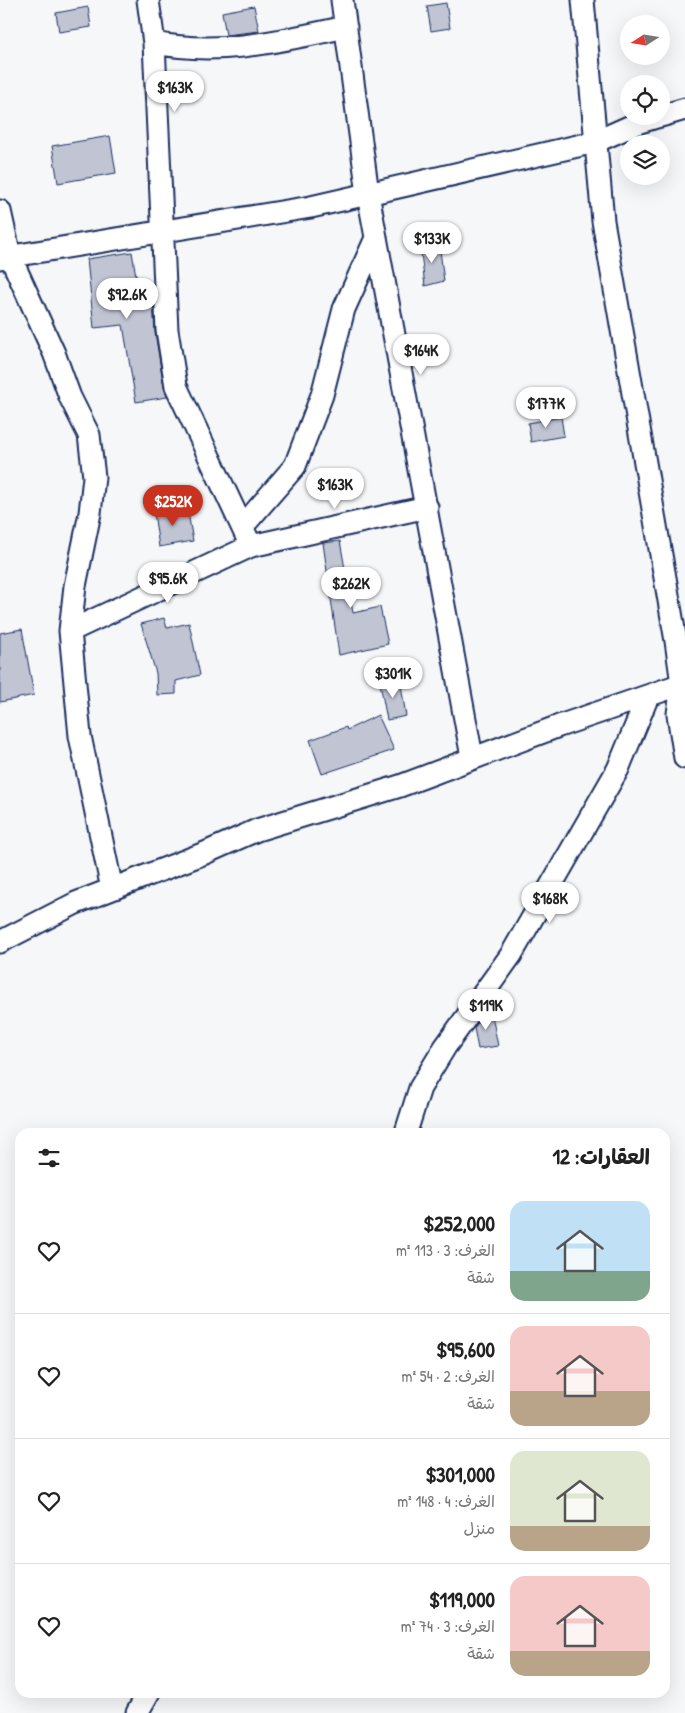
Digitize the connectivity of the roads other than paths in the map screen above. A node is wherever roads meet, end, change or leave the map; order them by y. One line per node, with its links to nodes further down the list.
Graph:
1 (148, 0): 5 (street)
2 (342, 0): 4 (street)
3 (583, 0): 9 (street)
4 (346, 27): 5 (street); 10 (street)
5 (154, 43): 12 (street)
6 (685, 109): 7 (street)
7 (670, 113)
8 (638, 125): 9 (street)
9 (595, 142): 10 (street); 19 (street)
10 (368, 194): 12 (street); 13 (street)
11 (0, 210): 14 (street)
12 (163, 230): 14 (street); 16 (street)
13 (376, 238): 15 (street); 16 (street)
14 (5, 257): 18 (street)
15 (427, 507): 17 (street); 21 (street)
16 (243, 526): 17 (street)
17 (251, 546): 18 (street)
18 (70, 632): 23 (street)
19 (683, 683): 20 (street); 22 (street)
20 (648, 696): 21 (street); 25 (street)
21 (472, 757): 23 (street)
22 (685, 758)
23 (112, 889): 24 (street)
24 (0, 942)
25 (407, 1128)
26 (145, 1698): 27 (street)
27 (137, 1713)

